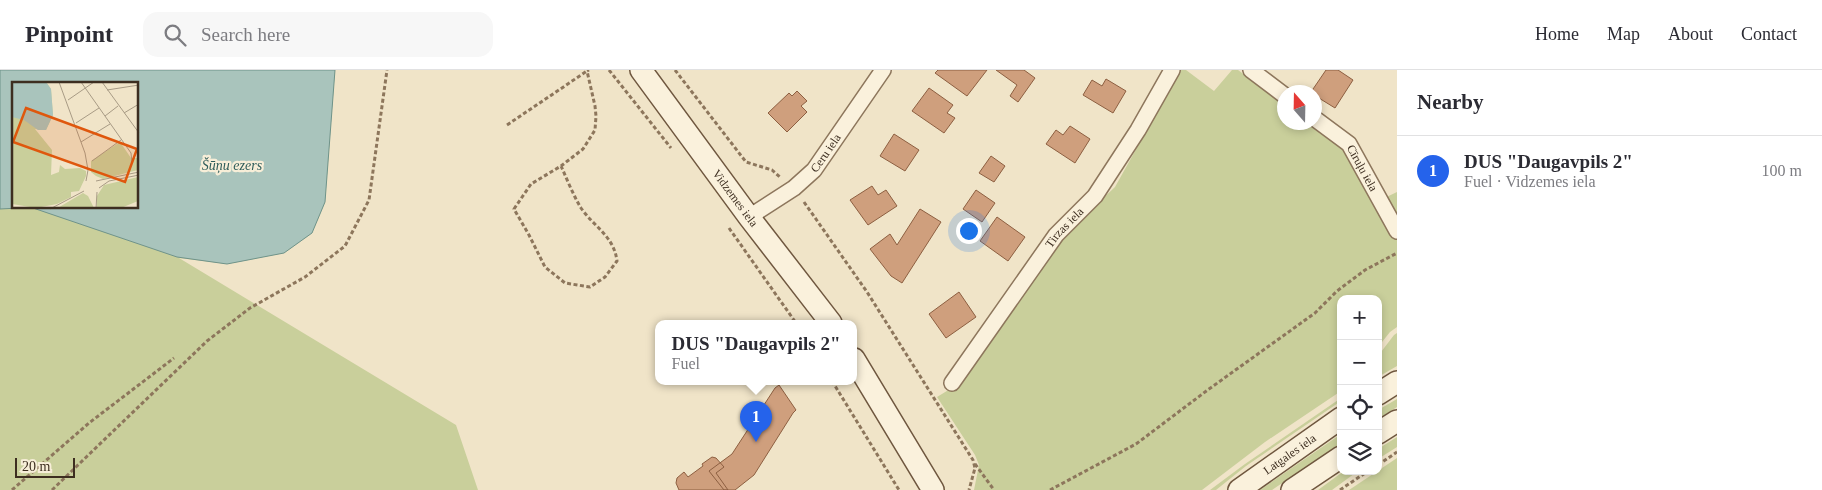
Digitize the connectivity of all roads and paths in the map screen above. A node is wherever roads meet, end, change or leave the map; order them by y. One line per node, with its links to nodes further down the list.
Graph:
1 (388, 70): 36 (path)
2 (610, 70): 12 (path)
3 (641, 70): 15 (street, Vidzemes iela)
4 (675, 70): 14 (path)
5 (883, 70): 14 (street, Ceru iela)
6 (1172, 70): 24 (street, Tirzas iela)
7 (1251, 70): 9 (street)
8 (588, 71): 11 (path); 13 (path)
9 (1277, 90)
10 (1322, 124): 17 (street, Cīruļu iela)
11 (507, 125)
12 (676, 155)
13 (561, 166): 13 (path)
14 (794, 188): 15 (street, Ceru iela); 33 (path)
15 (749, 217): 20 (street, Vidzemes iela)
16 (728, 227): 19 (path)
17 (1397, 231)
18 (1397, 253): 41 (path)
19 (794, 320)
20 (829, 320)
21 (174, 358): 35 (path)
22 (857, 364): 38 (street)
23 (1397, 382): 26 (street)
24 (952, 383)
25 (834, 385): 37 (path)
26 (1382, 391)
27 (1337, 421): 42 (street, Latgales iela)
28 (1397, 421): 29 (street)
29 (1382, 430)
30 (1397, 452): 32 (path)
31 (1337, 461): 43 (street)
32 (1382, 462)
33 (974, 464): 39 (path); 40 (path)
34 (1362, 475): 44 (path)
35 (12, 490)
36 (52, 490)
37 (899, 490)
38 (933, 490)
39 (969, 490)
40 (994, 490)
41 (1050, 490)
42 (1239, 490)
43 (1292, 490)
44 (1340, 490)

